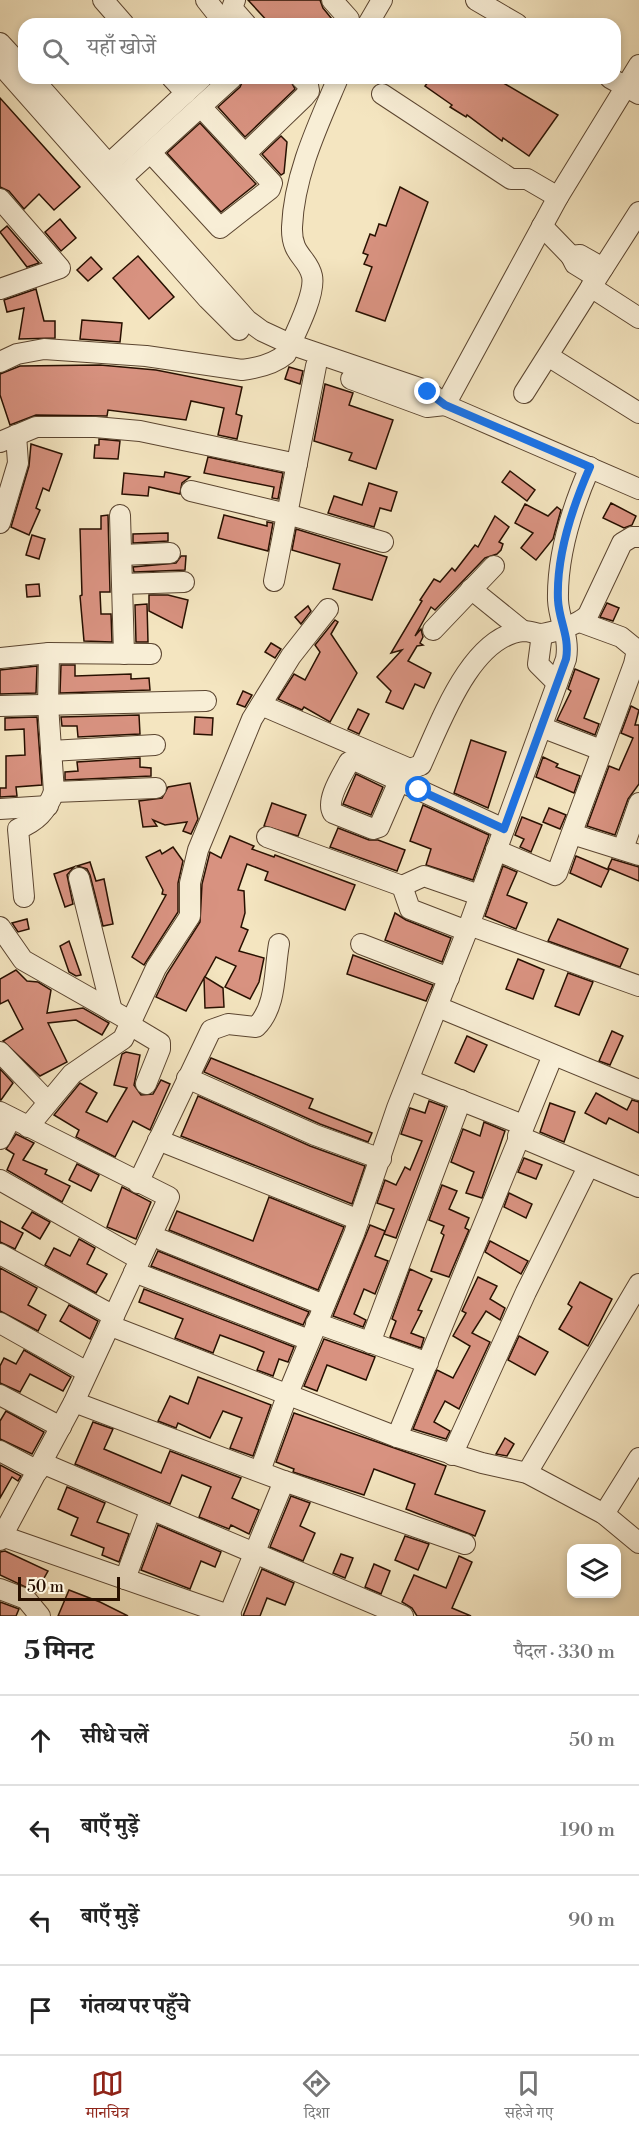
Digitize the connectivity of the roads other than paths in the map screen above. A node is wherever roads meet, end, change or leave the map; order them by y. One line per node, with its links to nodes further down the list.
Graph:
1 (103, 0): 7 (street)
2 (235, 0): 9 (street)
3 (333, 0): 10 (street)
4 (382, 0): 11 (street)
5 (476, 0): 12 (street)
6 (209, 1): 8 (street)
7 (119, 18)
8 (221, 18)
9 (241, 18)
10 (347, 18)
11 (372, 18)
12 (507, 18)
13 (0, 43): 14 (street)
14 (18, 62)
15 (0, 64): 17 (street)
16 (639, 65): 25 (street)
17 (18, 82)
18 (21, 84): 31 (street)
19 (37, 84): 31 (street)
20 (178, 84): 26 (street)
21 (196, 84): 26 (street)
22 (226, 84): 28 (street)
23 (307, 84): 30 (street)
24 (336, 84): 39 (street)
25 (624, 86): 32 (street)
26 (186, 93): 31 (street)
27 (382, 94): 32 (street)
28 (201, 107): 29 (street); 30 (street)
29 (151, 153): 30 (street); 31 (street)
30 (245, 154)
31 (110, 171): 39 (street)
32 (558, 197): 35 (street)
33 (0, 199): 37 (street)
34 (636, 223): 36 (street)
35 (542, 226): 36 (street); 44 (street)
36 (596, 277): 38 (street); 40 (street)
37 (4, 282)
38 (639, 318)
39 (288, 349): 41 (street); 42 (street); 44 (street)
40 (548, 356): 43 (street); 45 (street)
41 (0, 362)
42 (316, 366): 44 (street); 47 (street)
43 (524, 393)
44 (445, 405): 48 (street)
45 (639, 414)
46 (8, 439): 47 (street); 53 (street)
47 (297, 464): 51 (street)
48 (590, 467): 49 (street); 64 (street)
49 (639, 489)
50 (191, 491): 51 (street)
51 (287, 514): 55 (street); 59 (street)
52 (120, 515): 57 (street)
53 (0, 523)
54 (639, 537): 64 (street)
55 (383, 542)
56 (170, 553): 57 (street)
57 (122, 555): 61 (street)
58 (494, 566): 62 (street)
59 (274, 581)
60 (184, 582): 61 (street)
61 (122, 584): 68 (street)
62 (471, 589): 65 (street); 66 (street)
63 (328, 609): 74 (street)
64 (572, 624): 66 (street); 71 (street); 78 (street)
65 (433, 630)
66 (532, 632): 71 (street); 74 (street)
67 (49, 653): 68 (street); 70 (street); 73 (street)
68 (124, 654): 69 (street)
69 (151, 654)
70 (0, 658)
71 (557, 683): 76 (street)
72 (206, 701): 73 (street)
73 (48, 705): 75 (street); 79 (street)
74 (261, 705): 102 (street)
75 (0, 706)
76 (541, 727): 78 (street); 85 (street)
77 (155, 746): 79 (street)
78 (601, 750): 86 (street)
79 (51, 751): 82 (street)
80 (399, 781): 85 (street)
81 (156, 788): 82 (street)
82 (51, 799): 84 (street); 93 (street)
83 (639, 803): 89 (street)
84 (0, 809)
85 (504, 829): 88 (street)
86 (572, 834): 88 (street); 89 (street)
87 (267, 837): 91 (street)
88 (496, 850): 92 (street)
89 (631, 852)
90 (79, 878): 101 (street)
91 (402, 886): 92 (street); 95 (street)
92 (479, 895): 95 (street)
93 (24, 897)
94 (0, 927): 101 (street)
95 (468, 928): 98 (street); 99 (street)
96 (279, 944): 105 (street)
97 (361, 944): 98 (street)
98 (449, 978): 100 (street)
99 (639, 986)
100 (438, 1007): 104 (street); 106 (street)
101 (112, 1011): 102 (street)
102 (131, 1024): 107 (street); 110 (street)
103 (0, 1052): 110 (street)
104 (553, 1055): 108 (street); 112 (street)
105 (187, 1078): 114 (street); 115 (street)
106 (409, 1080): 109 (street); 115 (street)
107 (146, 1084)
108 (639, 1090)
109 (461, 1100): 112 (street); 129 (street)
110 (47, 1101): 111 (street)
111 (13, 1119): 113 (street); 118 (street)
112 (520, 1130): 116 (street); 130 (street)
113 (0, 1139)
114 (158, 1140): 118 (street); 120 (street)
115 (381, 1159): 120 (street)
116 (588, 1167): 119 (street); 138 (street)
117 (0, 1180): 123 (street)
118 (138, 1184): 123 (street)
119 (639, 1187)
120 (359, 1220): 128 (street)
121 (162, 1240): 128 (street)
122 (0, 1254): 126 (street)
123 (136, 1265): 126 (street); 128 (street)
124 (639, 1284): 125 (street)
125 (634, 1308): 142 (street)
126 (112, 1321): 131 (street); 133 (street)
127 (0, 1323): 131 (street)
128 (317, 1323): 129 (street); 133 (street)
129 (370, 1342): 130 (street)
130 (428, 1364): 136 (street)
131 (87, 1372): 134 (street)
132 (0, 1395): 135 (street)
133 (287, 1396): 136 (street); 141 (street)
134 (74, 1402): 135 (street); 141 (street)
135 (61, 1427): 140 (street)
136 (398, 1437): 138 (street)
137 (0, 1451): 140 (street)
138 (452, 1455): 142 (street)
139 (639, 1458): 146 (street)
140 (40, 1467): 144 (street); 145 (street)
141 (260, 1471): 143 (street)
142 (526, 1473): 146 (street)
143 (284, 1481): 149 (street); 150 (street)
144 (150, 1511): 150 (street); 151 (street)
145 (6, 1514): 147 (street)
146 (604, 1514): 148 (street)
147 (1, 1538): 151 (street)
148 (639, 1543)
149 (465, 1544)
150 (253, 1552): 154 (street); 155 (street)
151 (125, 1579): 154 (street)
152 (0, 1589): 153 (street)
153 (38, 1615)
154 (230, 1616)
155 (403, 1616)

